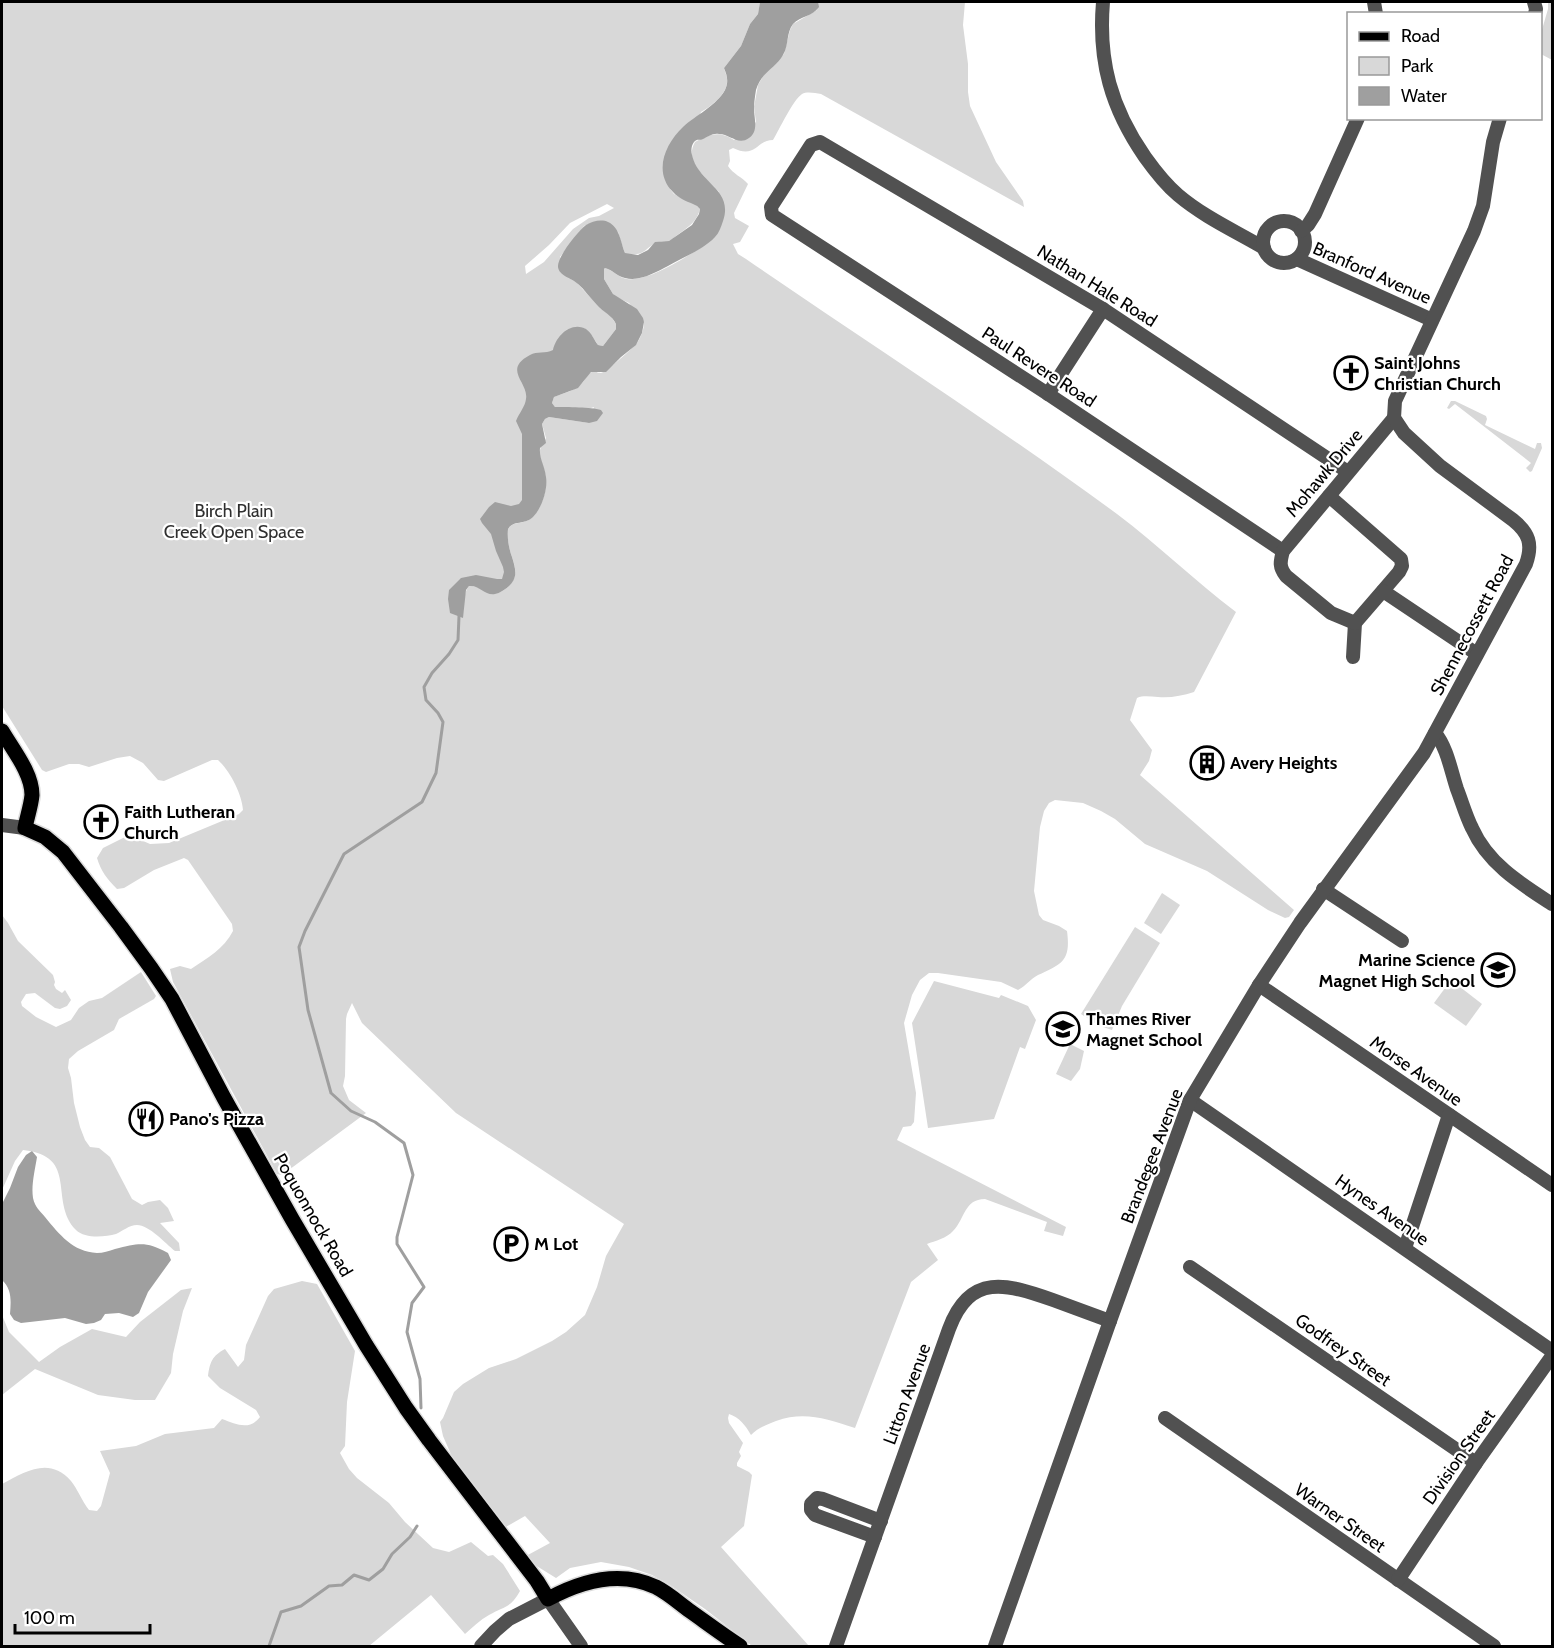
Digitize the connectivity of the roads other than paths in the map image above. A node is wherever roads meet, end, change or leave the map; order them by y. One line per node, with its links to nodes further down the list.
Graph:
1 (1103, 2): 7 (street)
2 (1357, 120): 5 (street)
3 (1499, 120): 11 (street)
4 (820, 142): 10 (street, Nathan Hale Road); 12 (street, Paul Revere Road)
5 (1301, 231): 6 (street); 9 (street)
6 (1265, 233): 7 (street); 8 (street)
7 (1242, 235): 8 (street)
8 (1264, 248): 9 (street)
9 (1297, 259): 11 (street, Branford Avenue)
10 (1103, 309): 12 (street); 14 (street, Nathan Hale Road)
11 (1432, 320): 13 (street)
12 (1048, 394): 16 (street, Paul Revere Road)
13 (1394, 418): 14 (street, Mohawk Drive); 19 (street, Shennecossett Road)
14 (1348, 472): 15 (street, Mohawk Drive)
15 (1329, 496): 16 (street, Mohawk Drive); 17 (street)
16 (1283, 551): 18 (street)
17 (1383, 591): 18 (street); 19 (street)
18 (1355, 623): 20 (street)
19 (1478, 654): 21 (street, Shennecossett Road)
20 (1353, 657)
21 (1437, 729): 25 (street, Brandegee Avenue); 26 (street)
22 (2, 731): 24 (main road)
23 (2, 825): 24 (street, Poquonnock Road)
24 (25, 828): 42 (main road, Poquonnock Road)
25 (1323, 889): 27 (street); 28 (street, Brandegee Avenue)
26 (1552, 904)
27 (1402, 940)
28 (1259, 985): 29 (street, Brandegee Avenue); 30 (street, Morse Avenue)
29 (1190, 1100): 32 (street, Hynes Avenue); 34 (street, Brandegee Avenue)
30 (1449, 1115): 31 (street, Morse Avenue); 32 (street)
31 (1552, 1185)
32 (1405, 1248): 35 (street, Hynes Avenue)
33 (1190, 1267): 38 (street, Godfrey Street)
34 (1110, 1321): 39 (street, Litton Avenue); 47 (street, Brandegee Avenue)
35 (1552, 1351)
36 (1552, 1356): 38 (street, Division Street)
37 (1165, 1418): 41 (street, Warner Street)
38 (1476, 1463): 41 (street, Division Street)
39 (881, 1521): 40 (street, Litton Avenue); 40 (street)
40 (875, 1537): 46 (street, Litton Avenue)
41 (1398, 1580): 48 (street, Warner Street)
42 (548, 1599): 43 (street); 44 (street, Poquonnock Road); 45 (main road)
43 (481, 1647)
44 (581, 1647)
45 (740, 1647)
46 (836, 1647)
47 (995, 1647)
48 (1494, 1647)

